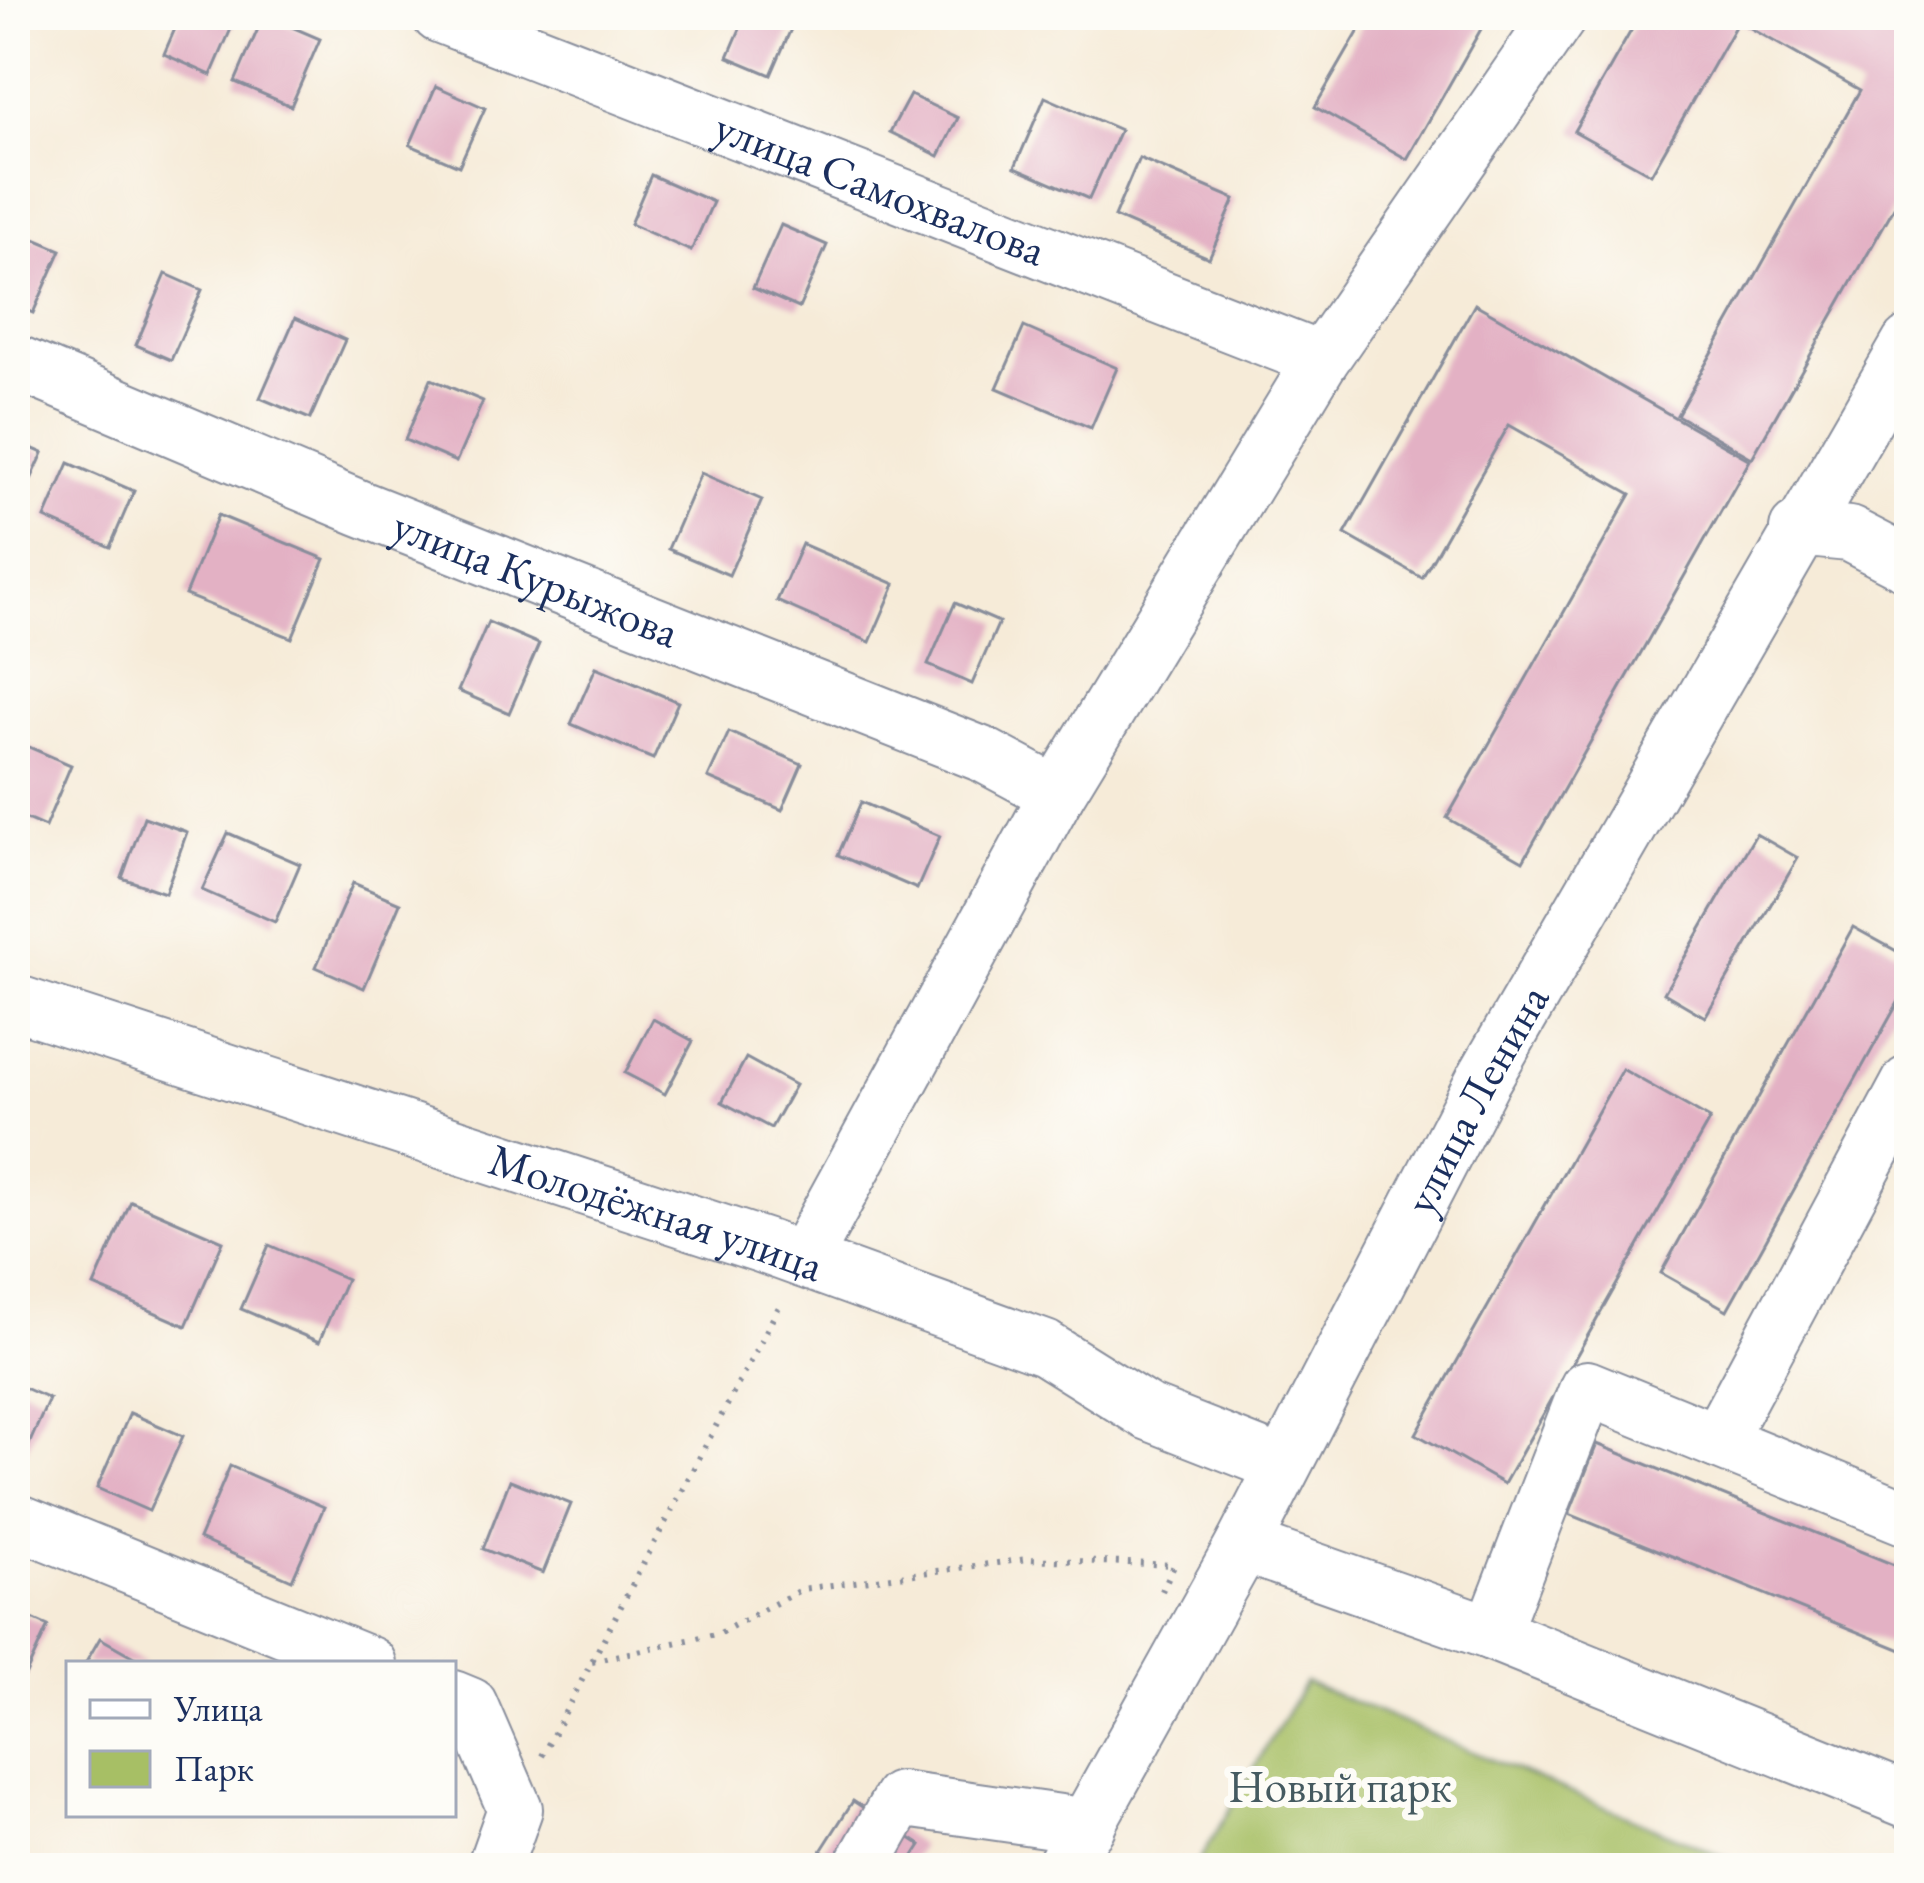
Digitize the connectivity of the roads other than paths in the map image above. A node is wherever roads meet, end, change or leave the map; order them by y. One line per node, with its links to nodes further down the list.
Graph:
1 (439, 15): 4 (street, улица Самохвалова)
2 (1560, 15): 4 (street)
3 (1909, 344): 6 (street, улица Ленина)
4 (1321, 360): 8 (street)
5 (15, 362): 8 (street, улица Курыжова)
6 (1797, 529): 7 (street); 13 (street, улица Ленина)
7 (1909, 565)
8 (1057, 794): 11 (street)
9 (15, 1002): 11 (street, Молодёжная улица)
10 (1909, 1083): 12 (street)
11 (803, 1260): 13 (street, Молодёжная улица)
12 (1718, 1441): 14 (street); 17 (street)
13 (1282, 1465): 16 (street, улица Ленина)
14 (1909, 1519)
15 (15, 1520): 18 (street)
16 (1243, 1545): 17 (street); 21 (street, улица Ленина)
17 (1492, 1633): 20 (street)
18 (362, 1661)
19 (456, 1699): 22 (street)
20 (1909, 1801)
21 (1075, 1847): 23 (street)
22 (494, 1868)
23 (861, 1868)

